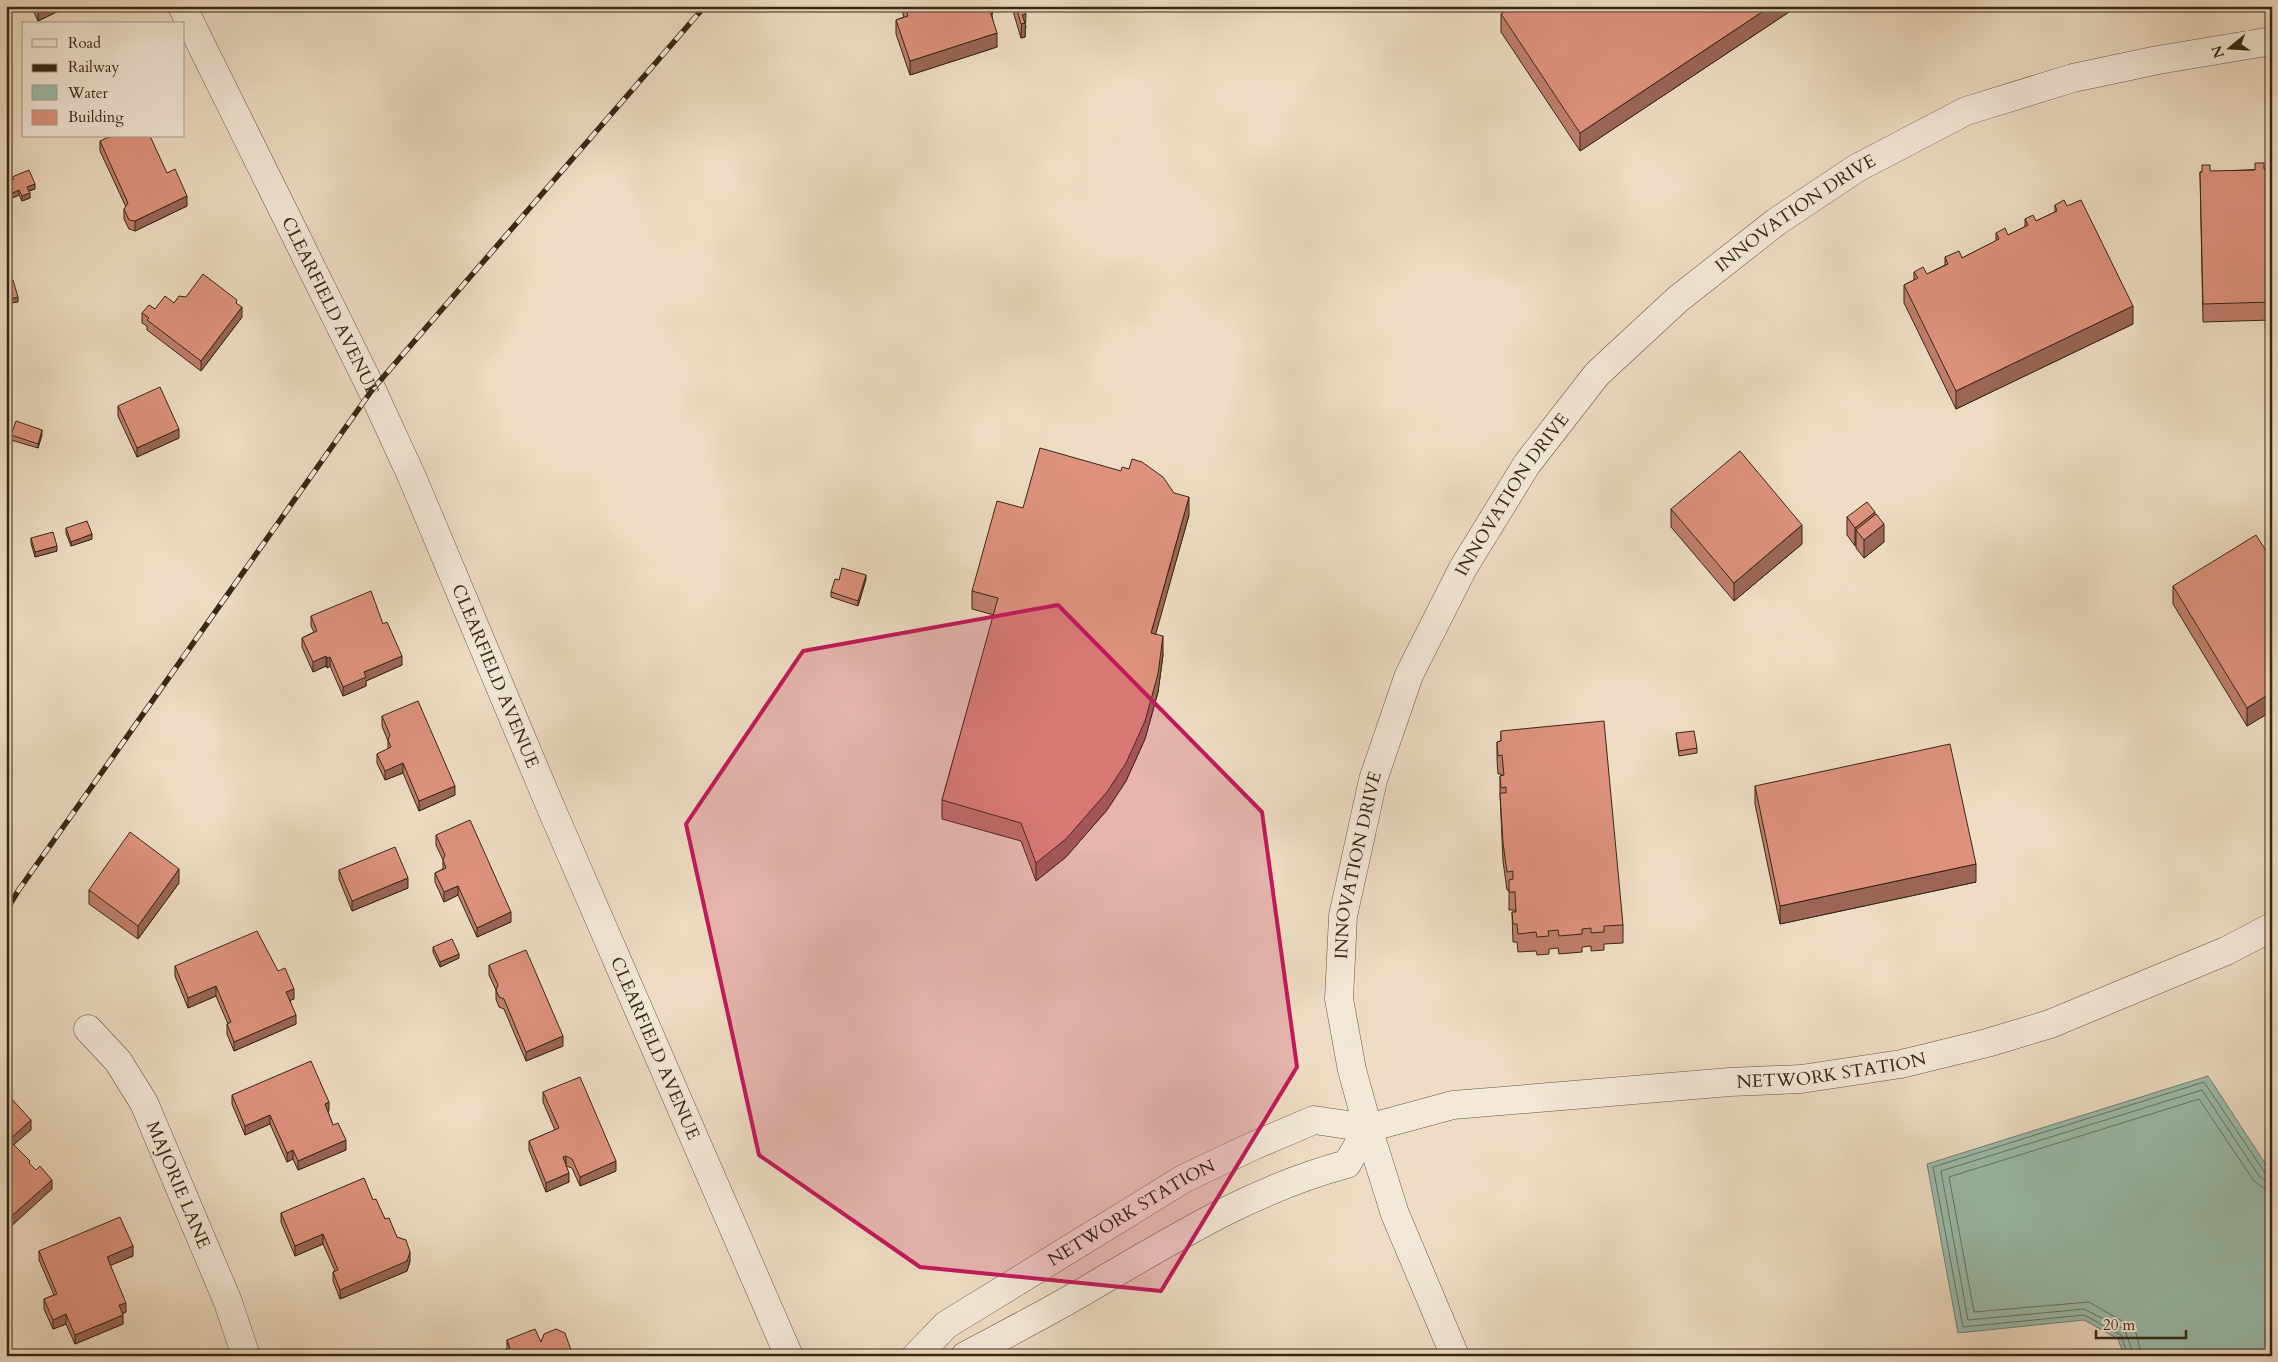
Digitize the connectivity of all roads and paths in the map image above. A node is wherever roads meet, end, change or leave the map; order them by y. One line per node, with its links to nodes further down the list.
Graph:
1 (182, 6): 7 (street, CLEARFIELD AVENUE)
2 (2272, 42): 5 (street, INNOVATION DRIVE)
3 (2272, 927): 5 (street, NETWORK STATION)
4 (88, 1030): 6 (street, MAJORIE LANE)
5 (1368, 1128): 8 (street, NETWORK STATION); 9 (street); 10 (street, INNOVATION DRIVE)
6 (246, 1356)
7 (789, 1356)
8 (916, 1356)
9 (965, 1356)
10 (1455, 1356)

